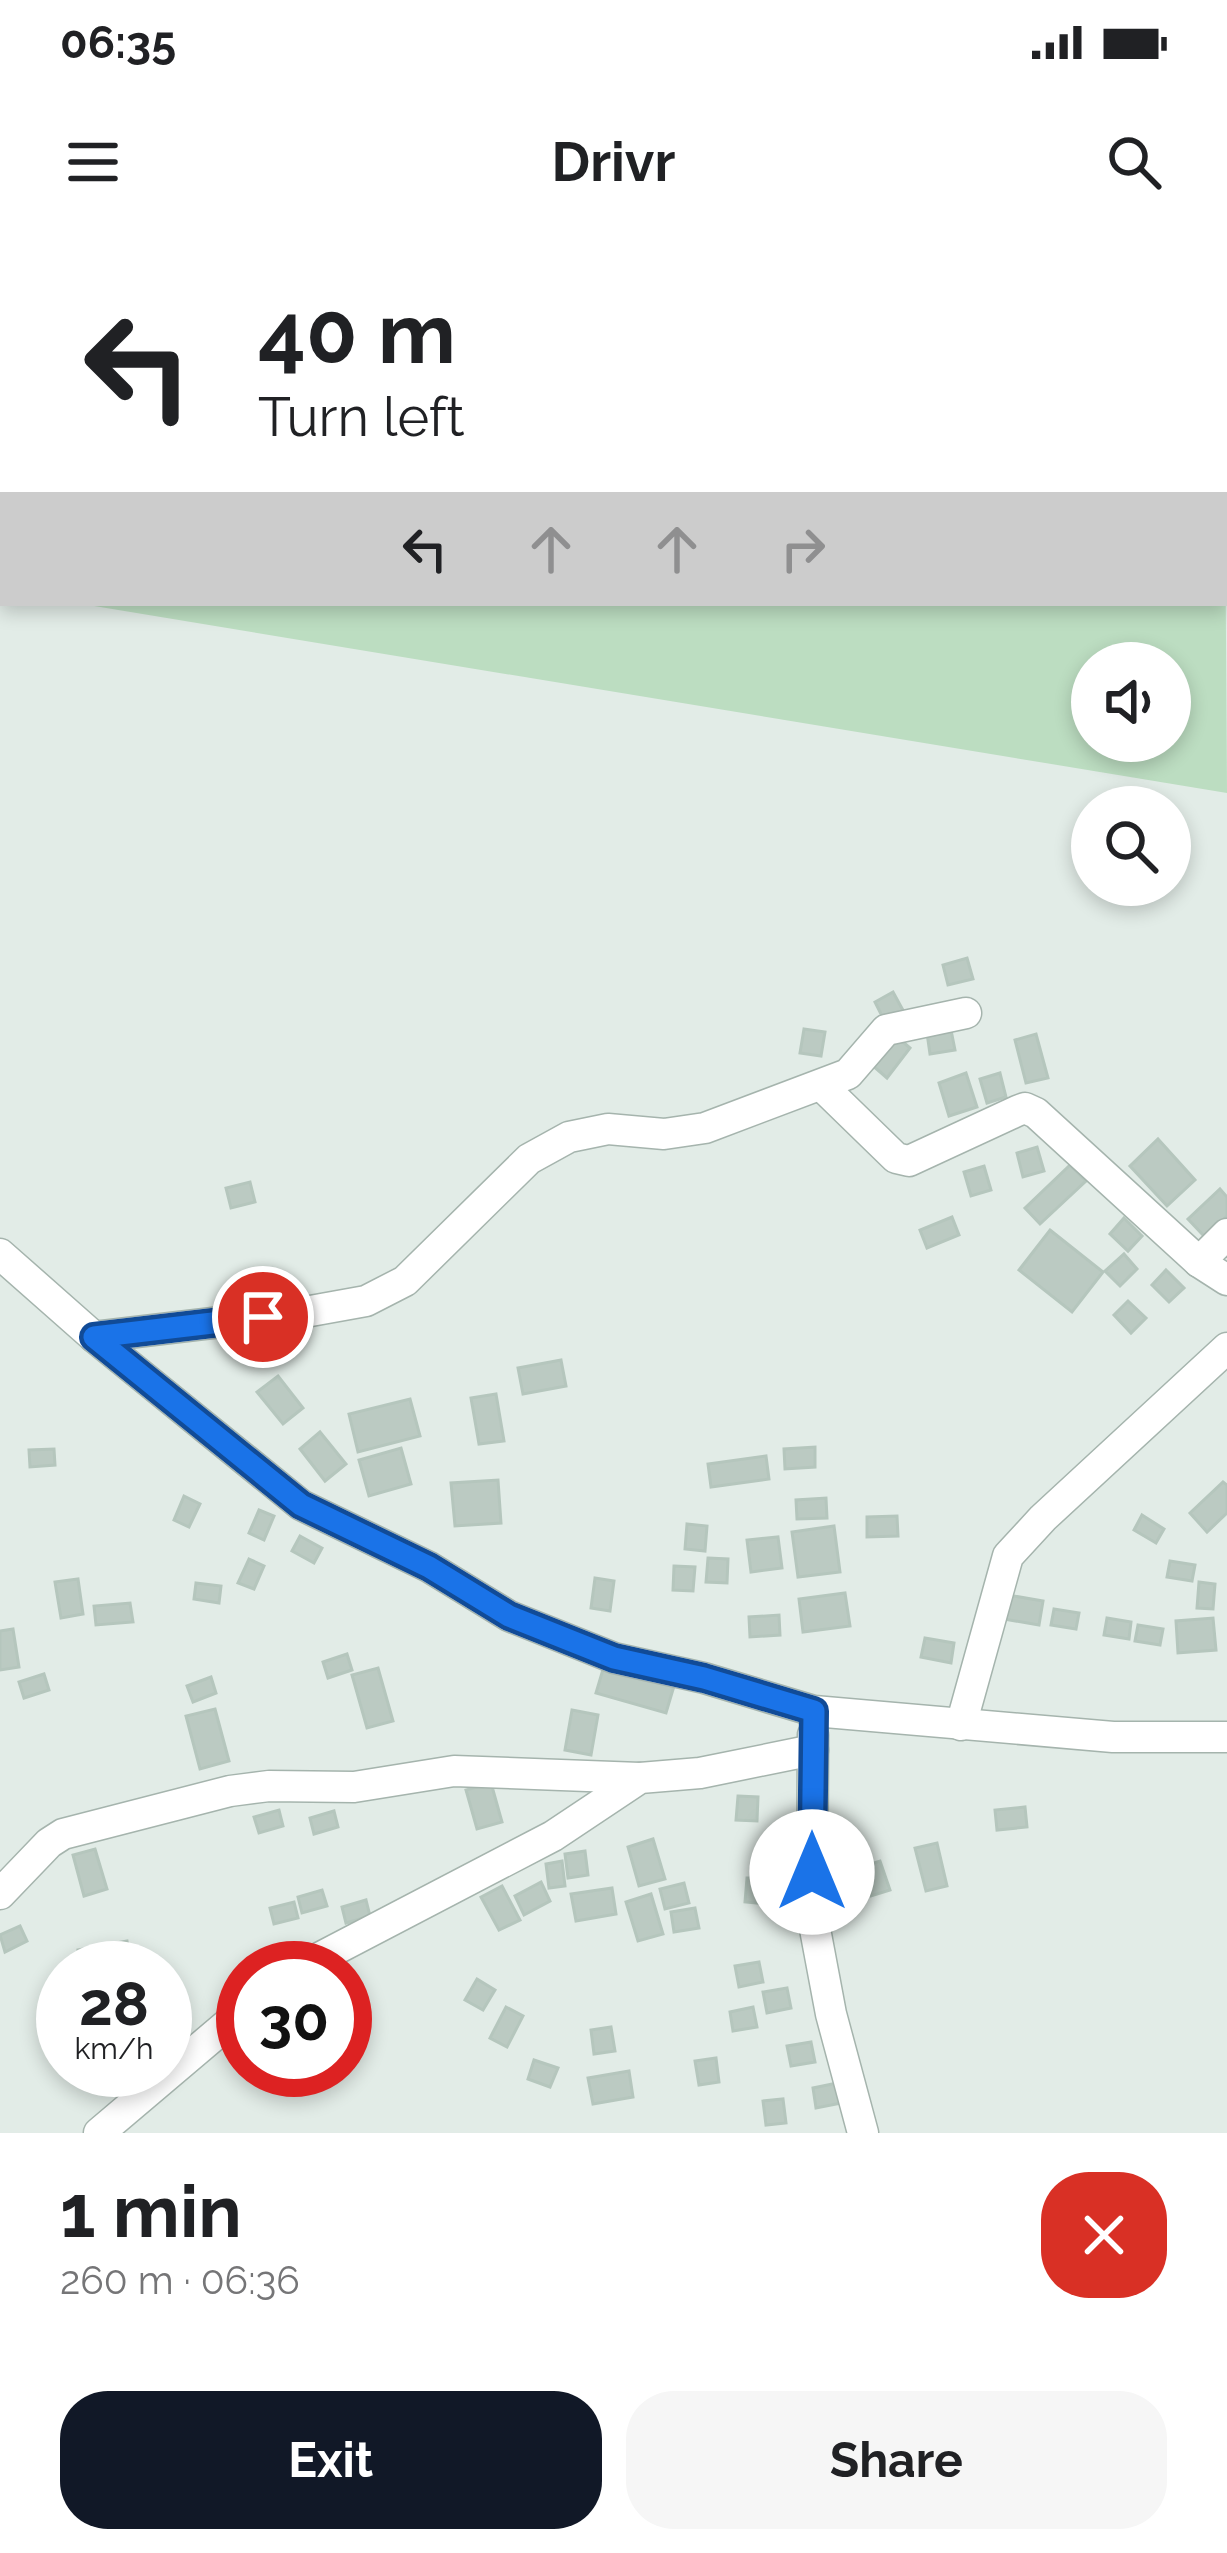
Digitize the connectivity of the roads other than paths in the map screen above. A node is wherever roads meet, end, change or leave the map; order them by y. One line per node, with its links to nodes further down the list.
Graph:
1 (966, 1013): 2 (street)
2 (822, 1086): 5 (street); 7 (street)
3 (1227, 1234): 5 (street)
4 (0, 1254): 7 (street)
5 (1198, 1262): 6 (street)
6 (1227, 1280)
7 (94, 1337): 9 (street)
8 (1227, 1348): 10 (street)
9 (814, 1711): 10 (street); 12 (street)
10 (962, 1725): 11 (street)
11 (1227, 1737)
12 (813, 1750): 13 (street); 18 (street)
13 (640, 1778): 14 (street); 15 (street)
14 (0, 1894)
15 (352, 1941)
16 (216, 2034): 17 (street)
17 (99, 2133)
18 (863, 2133)

